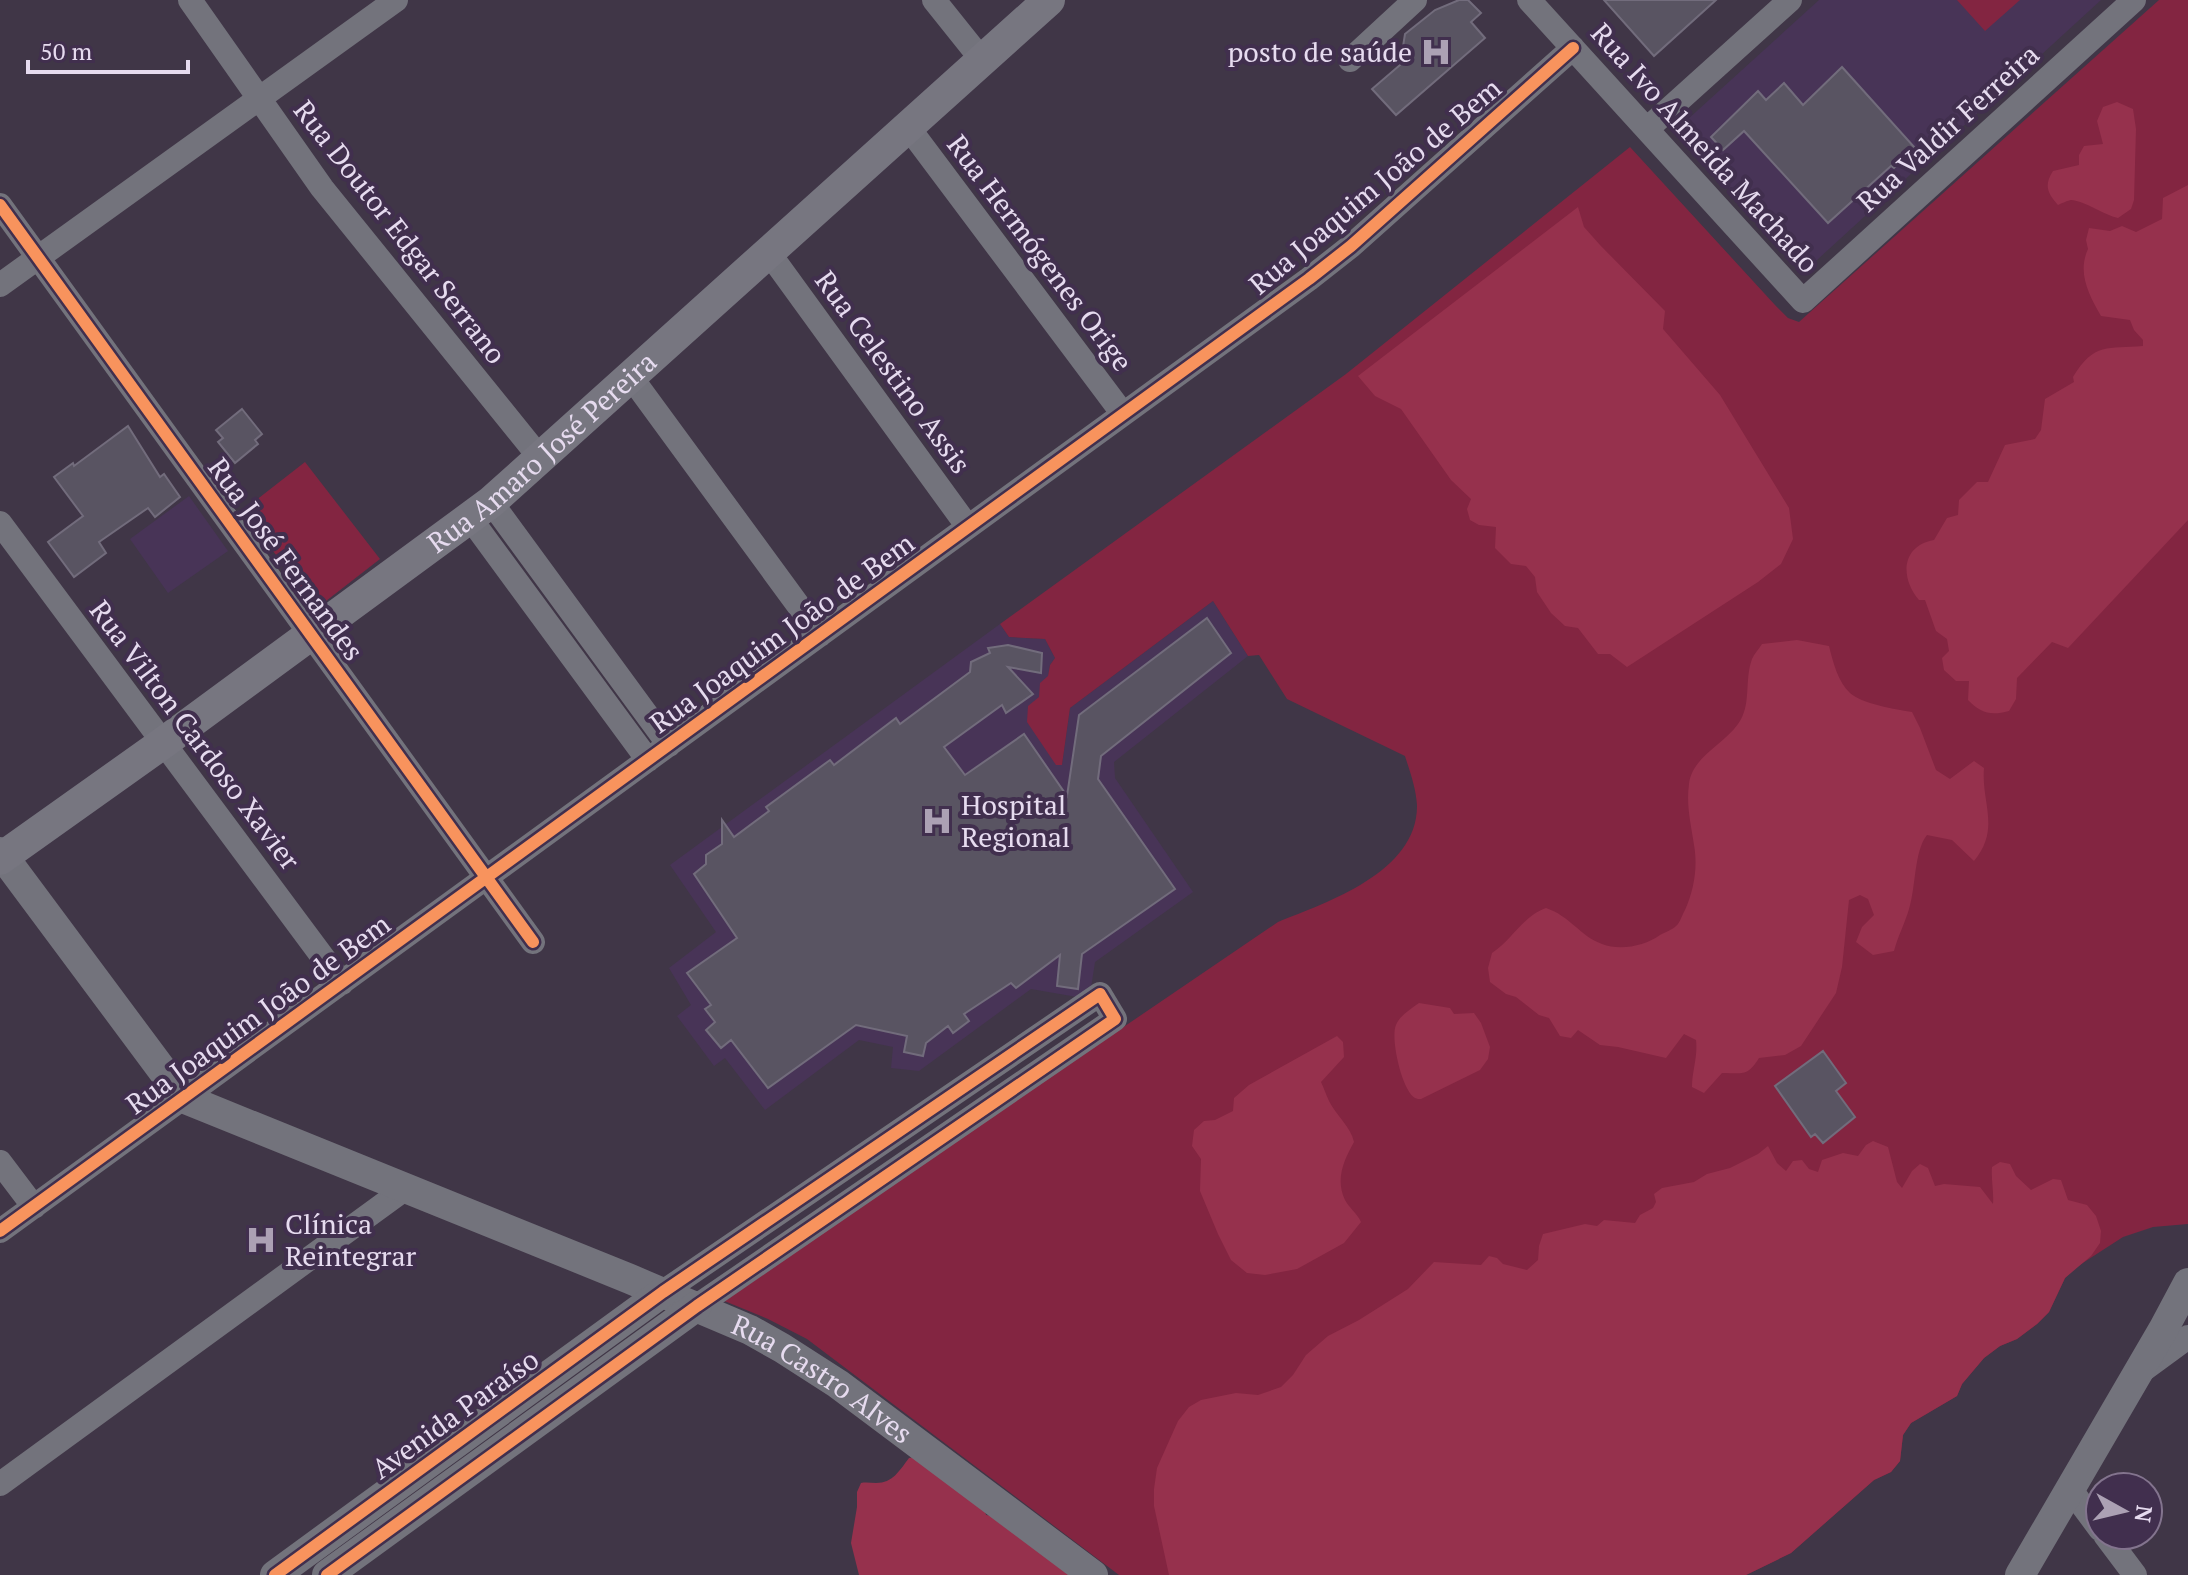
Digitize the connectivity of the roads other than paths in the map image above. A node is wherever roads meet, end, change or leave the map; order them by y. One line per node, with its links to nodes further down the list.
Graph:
1 (190, 0): 12 (street, Rua Doutor Edgar Serrano)
2 (396, 0): 12 (street)
3 (934, 0): 10 (street)
4 (1049, 0): 10 (main road, Rua Amaro José Pereira)
5 (1415, 0): 11 (street)
6 (1529, 0): 9 (street, Rua Ivo Almeida Machado)
7 (1790, 0): 14 (street)
8 (2134, 0): 19 (street, Rua Valdir Ferreira)
9 (1573, 48): 14 (street, Rua Ivo Almeida Machado); 21 (street, Rua Joaquim João de Bem)
10 (982, 60): 13 (main road, Rua Amaro José Pereira)
11 (1350, 60)
12 (259, 99): 17 (street); 22 (street, Rua Doutor Edgar Serrano)
13 (908, 127): 16 (main road, Rua Amaro José Pereira); 21 (street, Rua Hermógenes Orige)
14 (1647, 129): 19 (street, Rua Ivo Almeida Machado)
15 (0, 205): 17 (street, Rua José Fernandes)
16 (769, 253): 20 (main road, Rua Amaro José Pereira); 25 (street, Rua Celestino Assis)
17 (38, 258): 18 (street); 26 (street, Rua José Fernandes)
18 (0, 285)
19 (1803, 301)
20 (631, 377): 22 (main road, Rua Amaro José Pereira); 27 (street)
21 (1123, 414): 25 (street, Rua Joaquim João de Bem)
22 (541, 459): 23 (main road, Rua Amaro José Pereira)
23 (480, 510): 26 (main road, Rua Amaro José Pereira); 29 (street); 30 (street)
24 (0, 523): 28 (street, Rua Vilton Cardoso Xavier)
25 (968, 527): 27 (street, Rua Joaquim João de Bem)
26 (310, 634): 28 (main road, Rua Amaro José Pereira); 32 (street, Rua José Fernandes)
27 (820, 635): 29 (street, Rua Joaquim João de Bem)
28 (163, 743): 31 (main road, Rua Amaro José Pereira); 34 (street, Rua Vilton Cardoso Xavier)
29 (669, 745): 30 (street, Rua Joaquim João de Bem)
30 (648, 760): 32 (street, Rua Joaquim João de Bem)
31 (1, 856): 35 (street)
32 (486, 877): 33 (street, Rua José Fernandes); 34 (street, Rua Joaquim João de Bem)
33 (533, 942)
34 (342, 983): 35 (street, Rua Joaquim João de Bem)
35 (183, 1098): 37 (street, Rua Castro Alves); 38 (street, Rua Joaquim João de Bem)
36 (0, 1162): 38 (street)
37 (406, 1188): 41 (street, Rua Castro Alves); 45 (street)
38 (34, 1207): 39 (street, Rua Joaquim João de Bem)
39 (0, 1231)
40 (2188, 1283): 44 (street)
41 (663, 1292): 42 (street, Rua Castro Alves); 42 (street); 49 (street, Avenida Paraíso)
42 (697, 1306): 50 (street, Avenida Paraíso); 51 (street, Rua Castro Alves)
43 (2188, 1337): 44 (street)
44 (2138, 1374): 46 (street)
45 (0, 1484)
46 (2071, 1490): 47 (street); 52 (street)
47 (2084, 1507)
48 (2117, 1551): 53 (street)
49 (275, 1575)
50 (327, 1575)
51 (1093, 1575)
52 (2020, 1575)
53 (2135, 1575)

